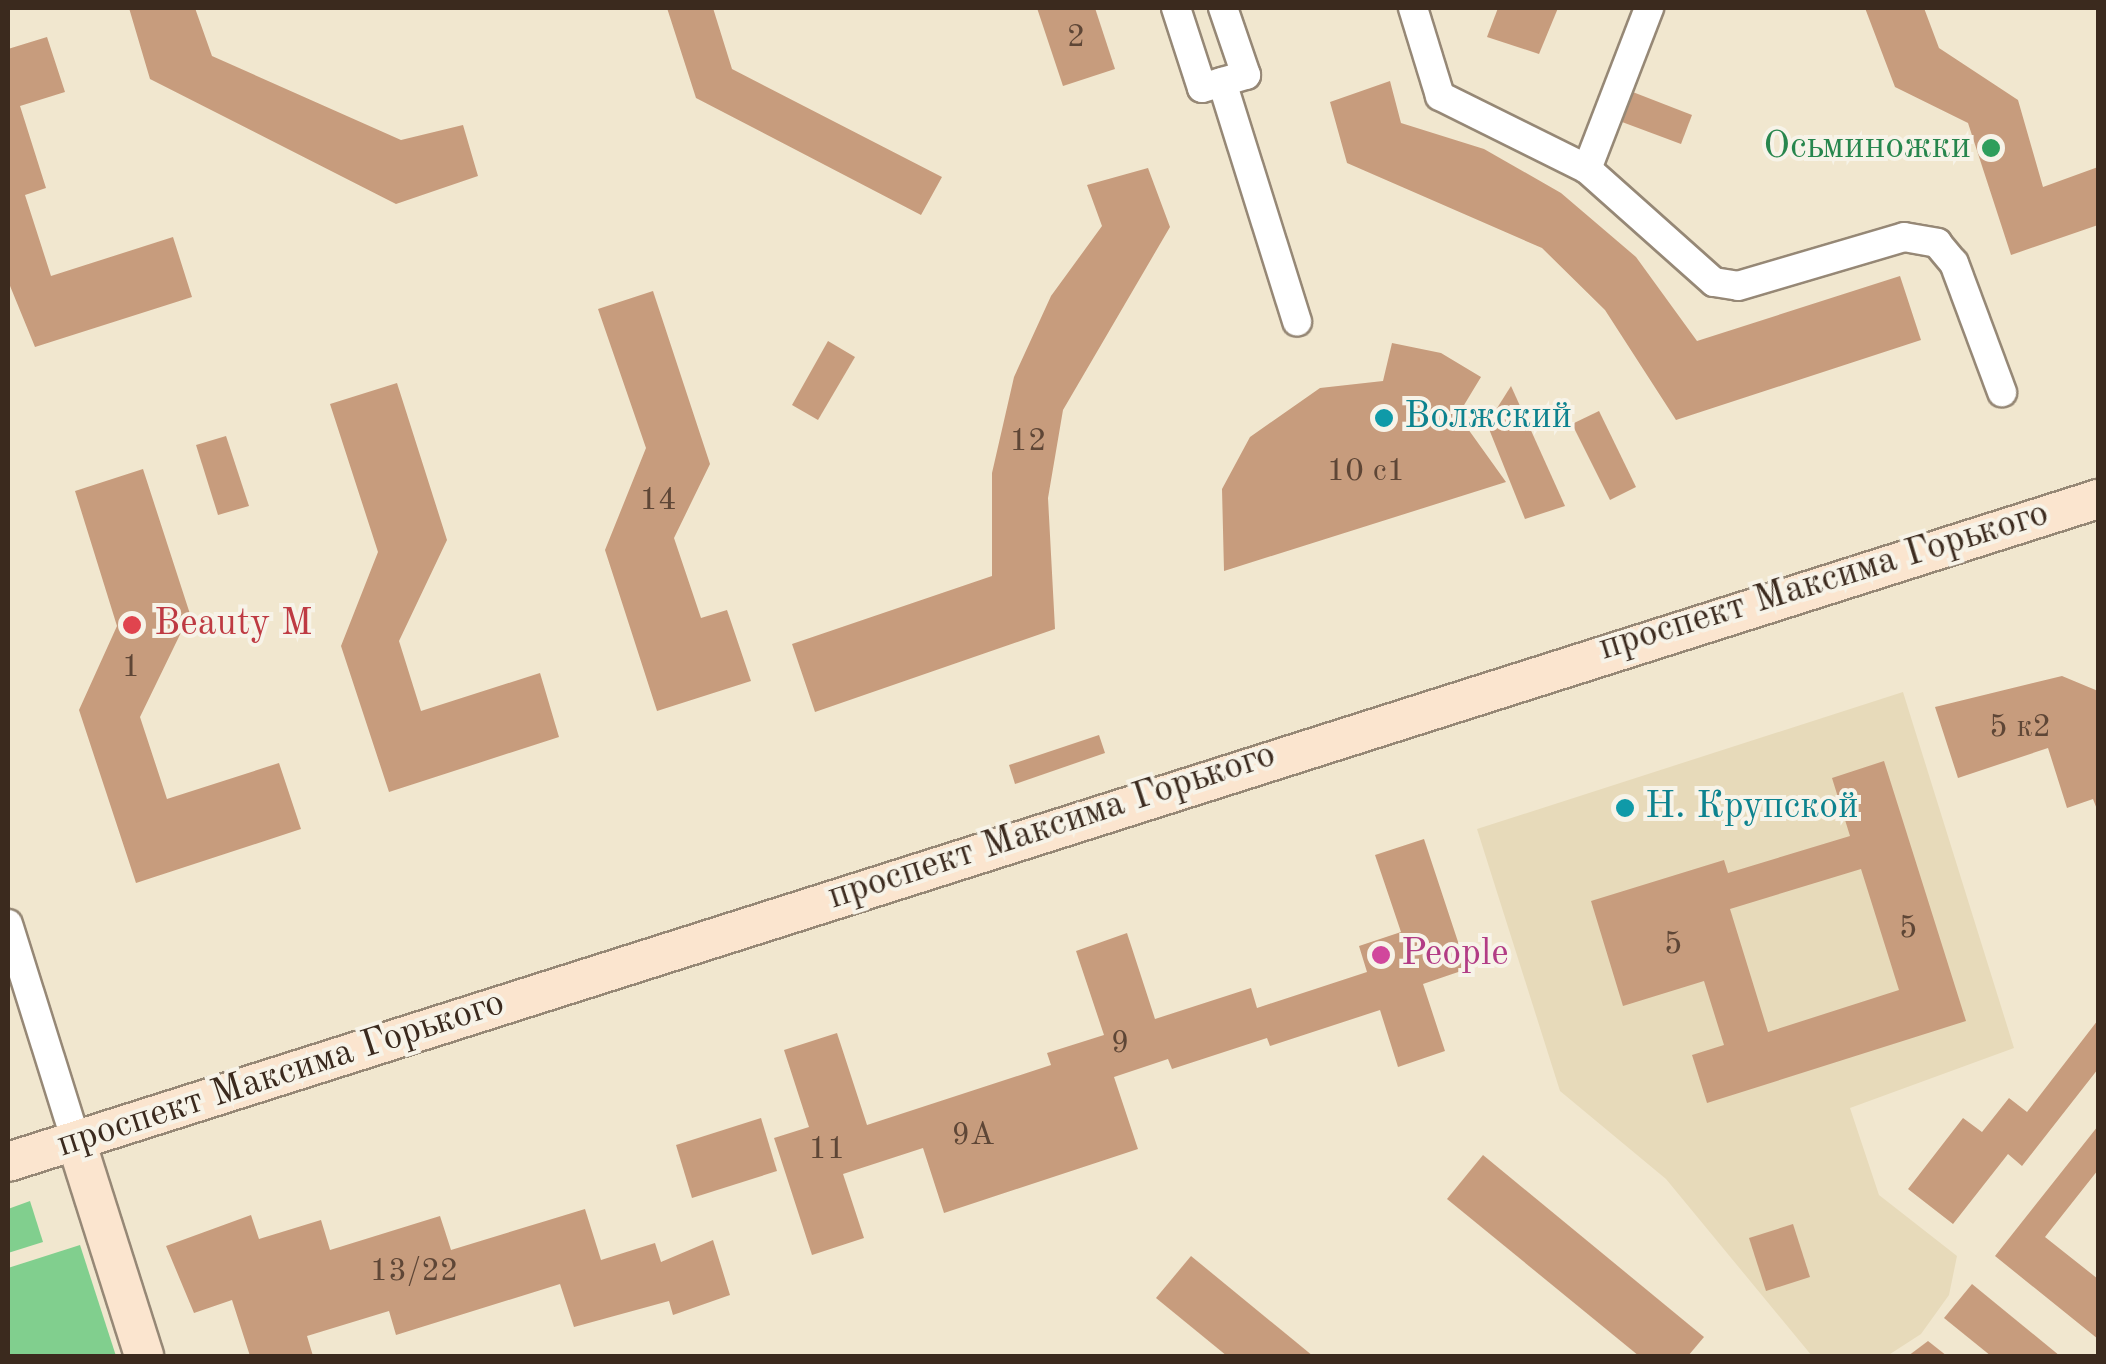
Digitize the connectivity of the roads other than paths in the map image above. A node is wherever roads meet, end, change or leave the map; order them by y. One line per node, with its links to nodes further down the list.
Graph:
1 (1176, 8): 5 (street)
2 (1223, 8): 5 (street)
3 (1413, 8): 6 (street)
4 (1649, 8): 6 (street)
5 (1222, 82): 7 (street)
6 (1586, 169): 8 (street)
7 (1297, 322)
8 (2002, 392)
9 (2090, 513): 11 (main road, проспект Максима Горького)
10 (8, 924): 11 (street)
11 (78, 1150): 12 (main road, проспект Максима Горького); 13 (main road, проспект Максима Горького); 14 (main road)
12 (8, 1162)
13 (8, 1184)
14 (144, 1356)

